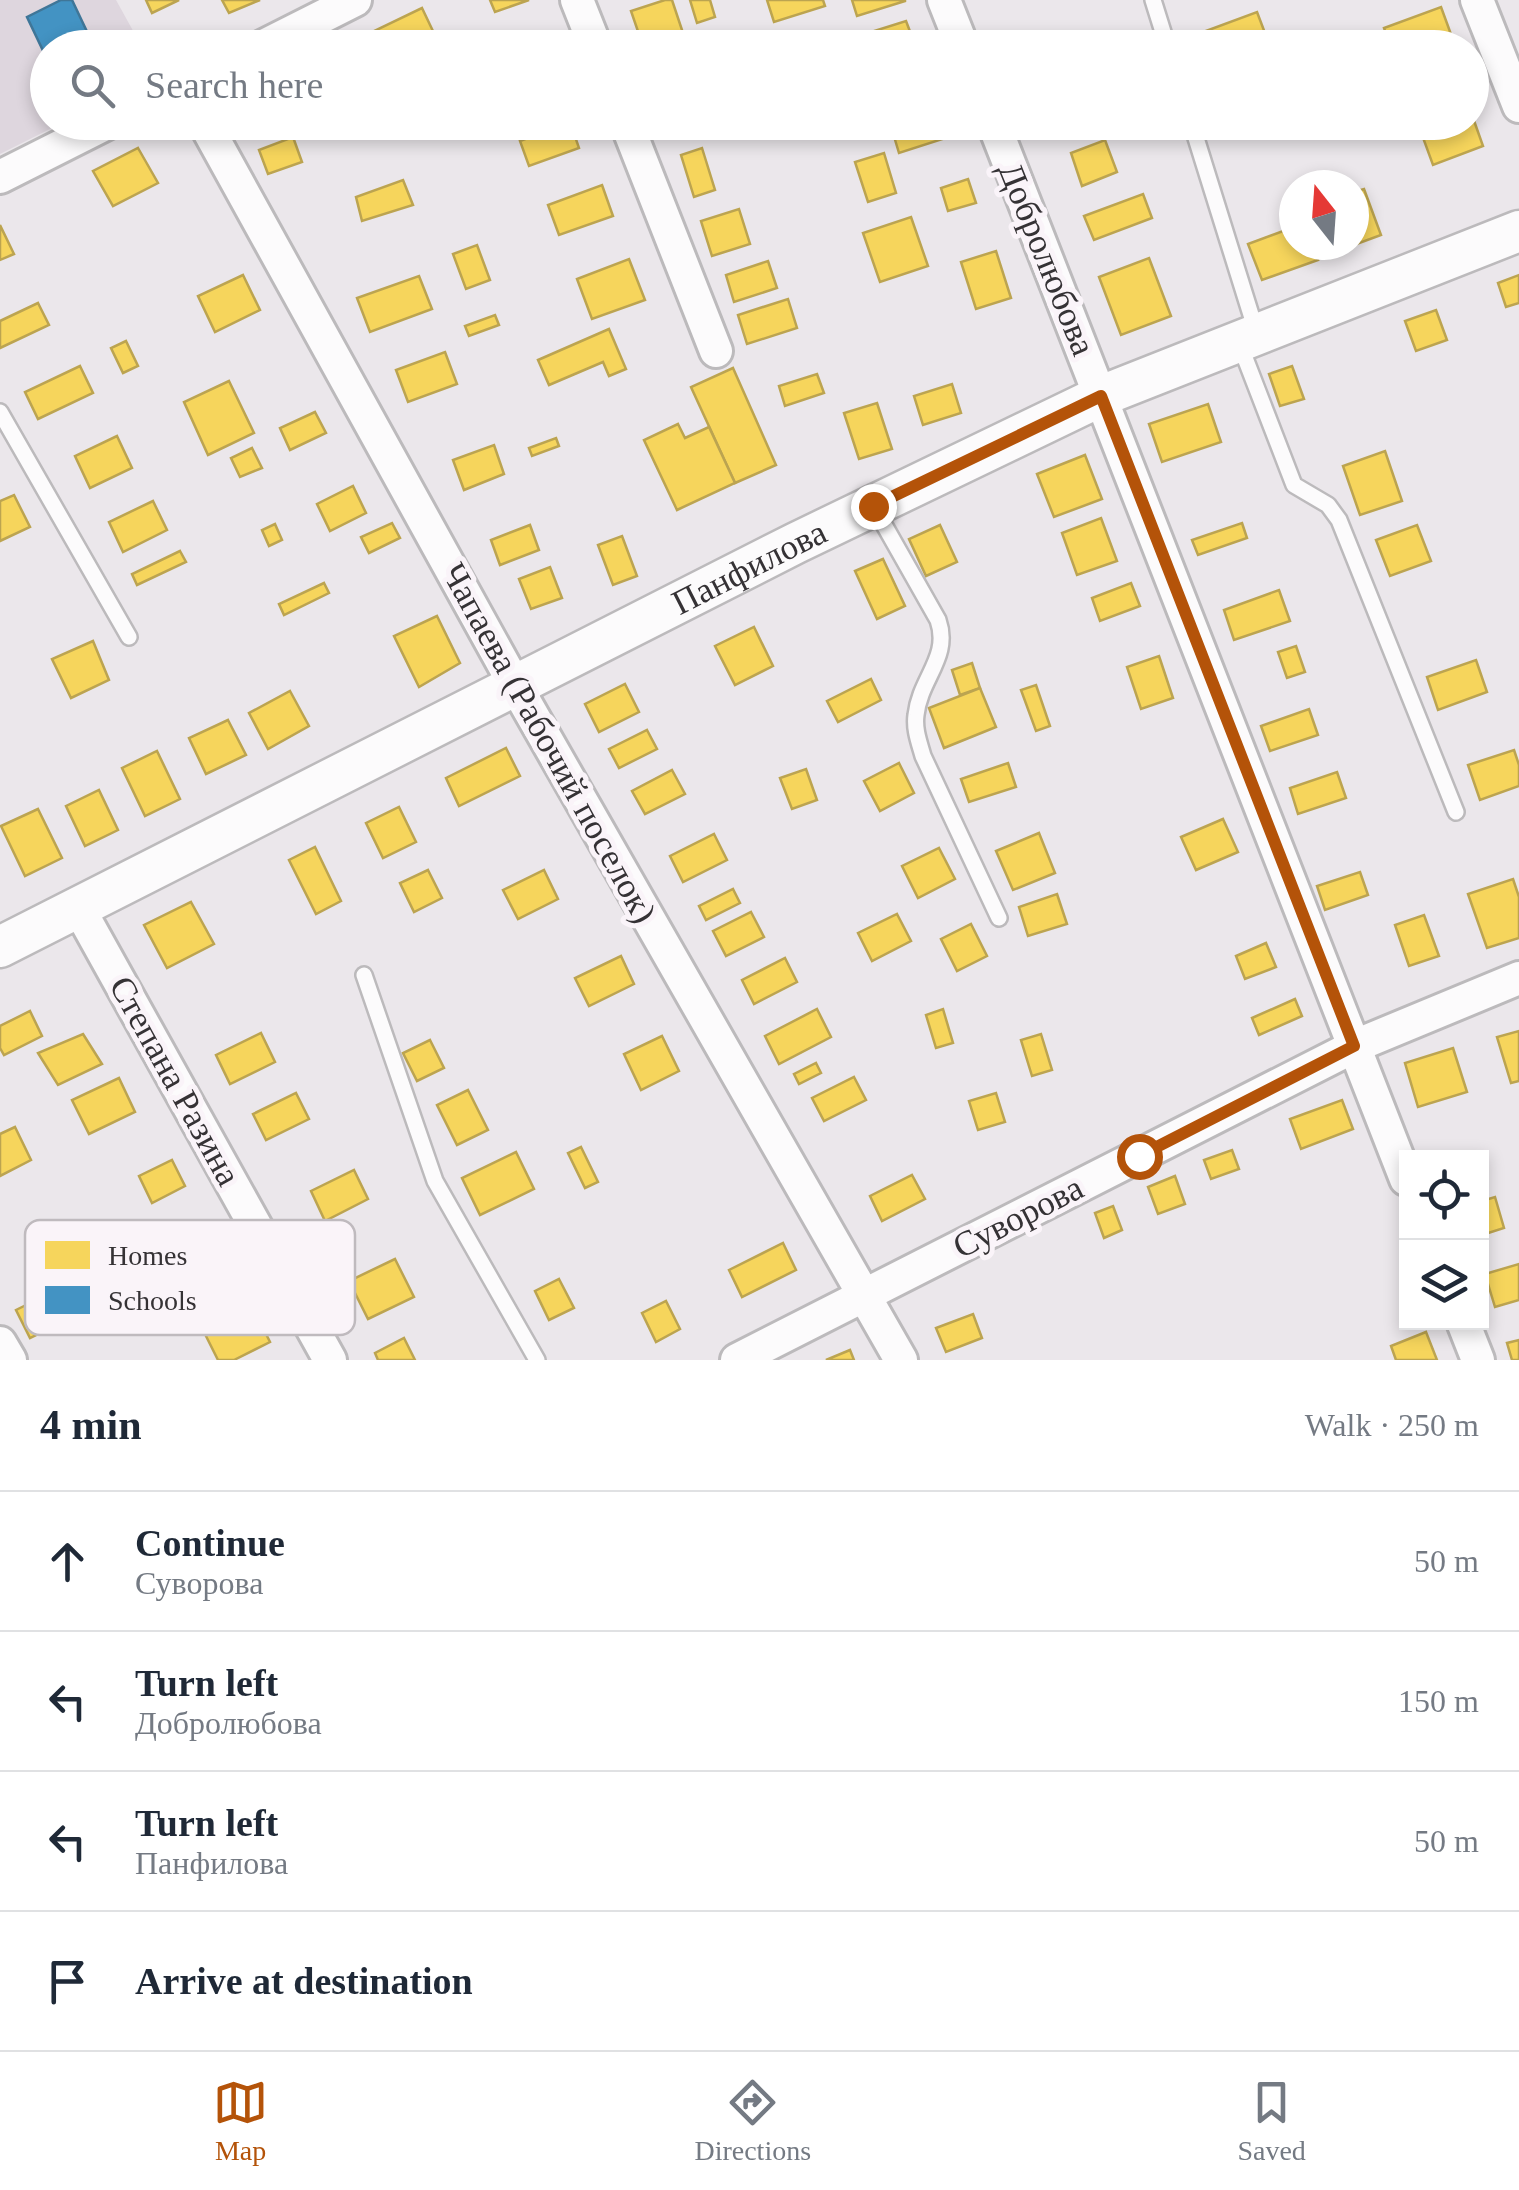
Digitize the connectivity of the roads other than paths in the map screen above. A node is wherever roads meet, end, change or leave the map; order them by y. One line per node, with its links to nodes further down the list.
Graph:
1 (577, 0): 7 (street)
2 (944, 0): 8 (street)
3 (1153, 0): 9 (lane)
4 (1477, 0): 10 (street)
5 (337, 4): 6 (street)
6 (292, 30)
7 (589, 30)
8 (956, 30)
9 (1162, 30)
10 (1489, 30)
11 (1489, 30): 12 (street)
12 (1519, 106)
13 (74, 140): 18 (street)
14 (214, 140): 26 (street, Чапаева (Рабочий поселок))
15 (633, 140): 21 (street)
16 (1000, 140): 22 (street, Добролюбова)
17 (1196, 140): 20 (lane)
18 (0, 177)
19 (1519, 231): 20 (street, Панфилова)
20 (1248, 338): 22 (street, Панфилова); 27 (lane)
21 (716, 351)
22 (1101, 396): 24 (street, Панфилова); 33 (street, Добролюбова)
23 (0, 412): 25 (lane)
24 (873, 506): 26 (street, Панфилова); 29 (lane)
25 (129, 637)
26 (515, 685): 28 (street, Панфилова); 36 (street, Чапаева (Рабочий поселок))
27 (1456, 812)
28 (78, 907): 30 (street, Панфилова); 35 (street, Степана Разина)
29 (999, 918)
30 (0, 947)
31 (364, 976): 42 (lane)
32 (1519, 978): 33 (street, Суворова)
33 (1354, 1046): 34 (street, Добролюбова); 36 (street, Суворова)
34 (1399, 1161)
35 (252, 1220)
36 (864, 1295): 43 (street, Суворова); 44 (street, Чапаева (Рабочий поселок))
37 (1466, 1330): 45 (street)
38 (316, 1335): 41 (street, Степана Разина)
39 (0, 1343): 40 (street)
40 (10, 1360)
41 (330, 1360)
42 (536, 1360)
43 (737, 1360)
44 (901, 1360)
45 (1478, 1360)

